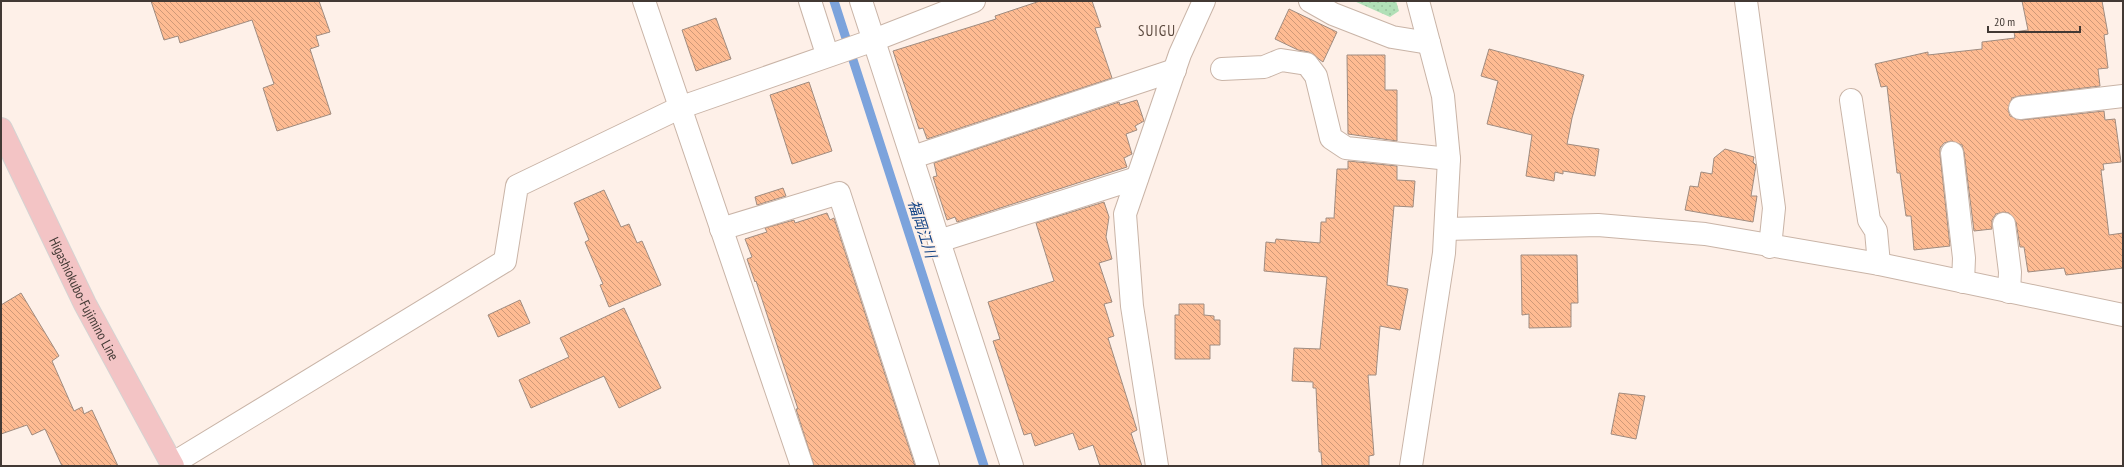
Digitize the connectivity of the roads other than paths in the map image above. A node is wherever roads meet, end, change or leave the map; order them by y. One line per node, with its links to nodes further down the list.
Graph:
1 (644, 1): 16 (street)
2 (810, 1): 11 (street)
3 (861, 1): 9 (street)
4 (1204, 1): 13 (street)
5 (1310, 1): 10 (street)
6 (1418, 1): 10 (street)
7 (1746, 1): 27 (street)
8 (963, 3): 9 (street)
9 (867, 42): 11 (street); 20 (street)
10 (1429, 43): 21 (street)
11 (832, 53): 16 (street)
12 (1222, 69): 21 (street)
13 (1175, 70): 20 (street); 22 (street)
14 (2123, 96): 17 (street)
15 (1851, 100): 28 (street)
16 (679, 108): 25 (street); 32 (street)
17 (2020, 108)
18 (1, 129): 32 (main road, Higashiokubo-Fujimino Line)
19 (1952, 153): 29 (street)
20 (913, 158): 26 (street)
21 (1449, 159): 24 (street)
22 (1137, 178): 26 (street); 36 (street)
23 (2004, 224): 30 (street)
24 (1446, 229): 27 (street); 37 (street)
25 (721, 230): 33 (street); 34 (street)
26 (939, 241): 35 (street)
27 (1770, 247): 28 (street)
28 (1879, 264): 29 (street)
29 (1963, 282): 30 (street)
30 (2009, 292): 31 (street)
31 (2123, 315)
32 (173, 465)
33 (802, 466)
34 (928, 466)
35 (1012, 466)
36 (1157, 466)
37 (1411, 466)

